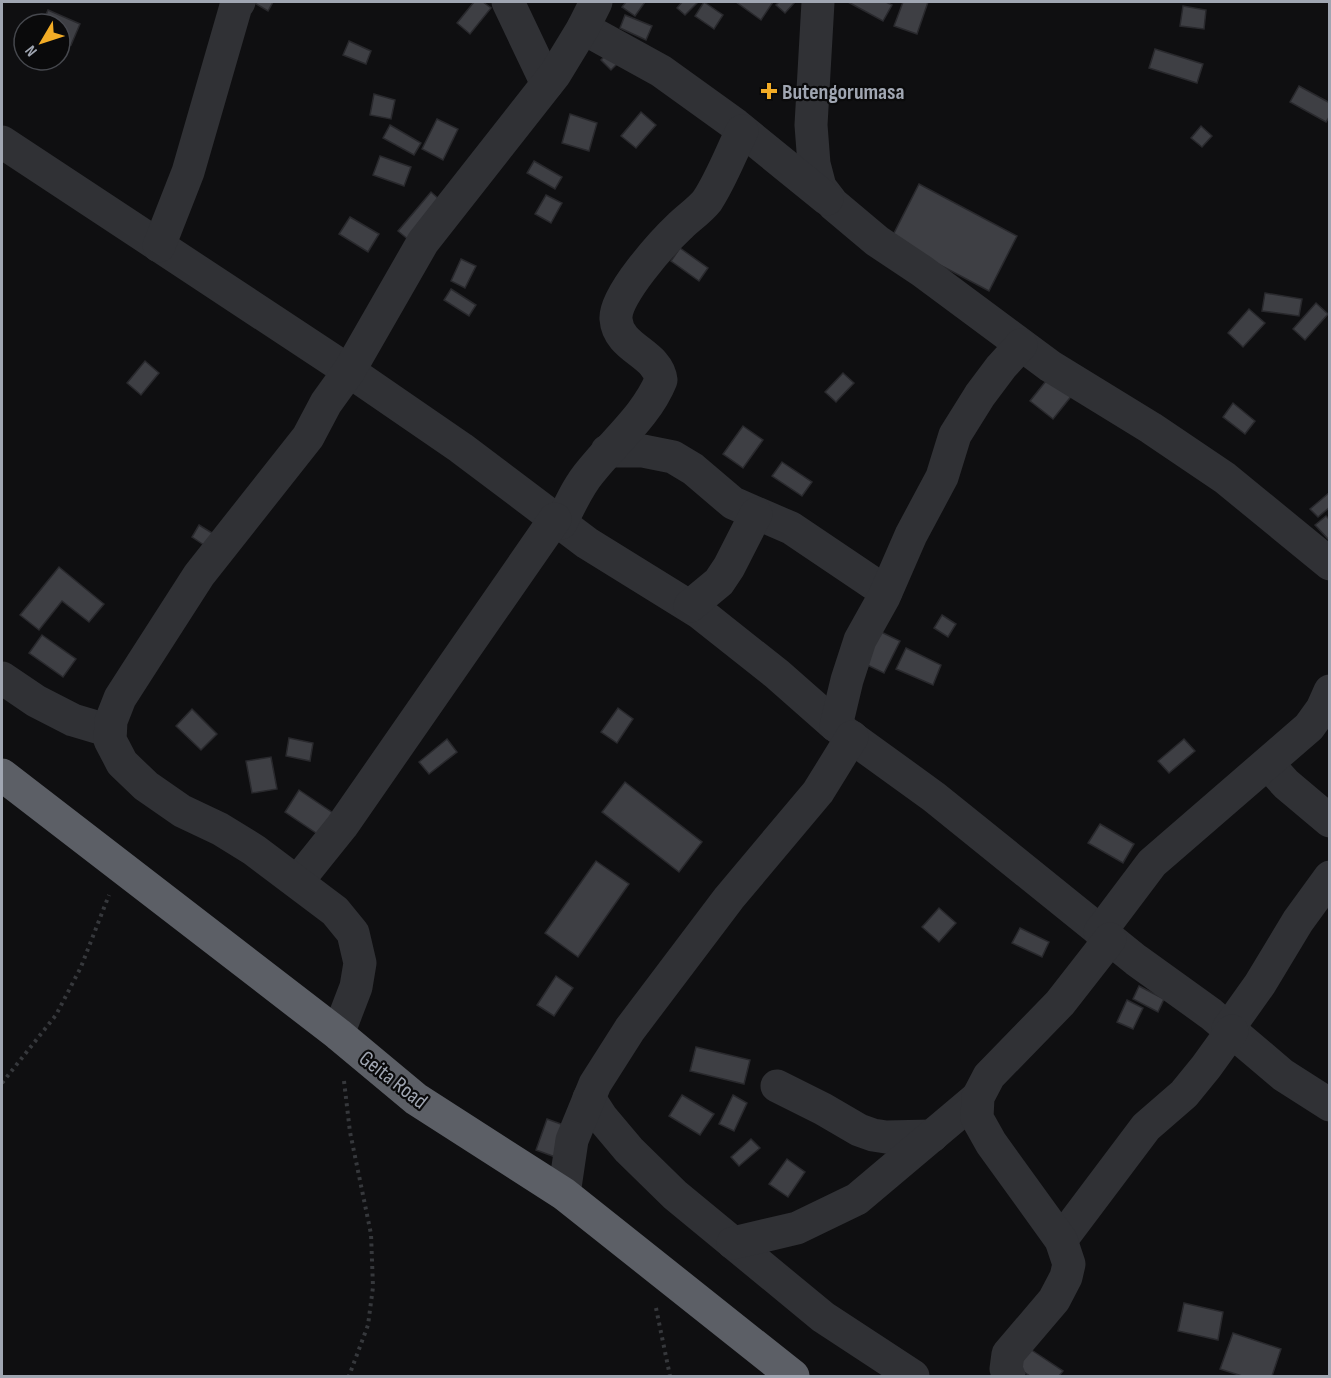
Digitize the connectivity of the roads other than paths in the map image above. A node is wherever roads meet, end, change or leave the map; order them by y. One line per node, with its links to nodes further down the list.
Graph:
1 (239, 2): 9 (street)
2 (508, 2): 5 (street)
3 (818, 2): 8 (street)
4 (589, 15): 5 (street); 6 (street)
5 (547, 84): 11 (street)
6 (742, 131): 8 (street); 12 (street)
7 (2, 142): 9 (street)
8 (833, 204): 10 (street)
9 (159, 246): 11 (street)
10 (1021, 345): 15 (street); 16 (street)
11 (349, 371): 14 (street); 20 (street)
12 (607, 451): 13 (street); 14 (street)
13 (756, 514): 16 (street); 17 (street)
14 (558, 521): 17 (street); 26 (street)
15 (1329, 564)
16 (886, 592): 21 (street)
17 (690, 606): 21 (street)
18 (2, 678): 20 (street)
19 (1329, 691): 22 (street)
20 (110, 731): 26 (street)
21 (844, 732): 27 (street); 32 (street)
22 (1268, 764): 24 (street); 27 (street)
23 (2, 775): 29 (highway, Geita Road)
24 (1329, 821)
25 (1329, 878): 28 (street)
26 (297, 882): 29 (street)
27 (1105, 935): 28 (street); 31 (street)
28 (1230, 1030): 33 (street); 36 (street)
29 (342, 1038): 35 (highway, Geita Road)
30 (777, 1086): 34 (street)
31 (978, 1097): 34 (street); 36 (street)
32 (589, 1098): 35 (street); 37 (street)
33 (1329, 1105)
34 (932, 1136): 37 (street)
35 (564, 1194): 38 (highway, Geita Road)
36 (1061, 1240): 40 (street)
37 (733, 1243): 39 (street)
38 (793, 1377)
39 (913, 1377)
40 (1009, 1377)

